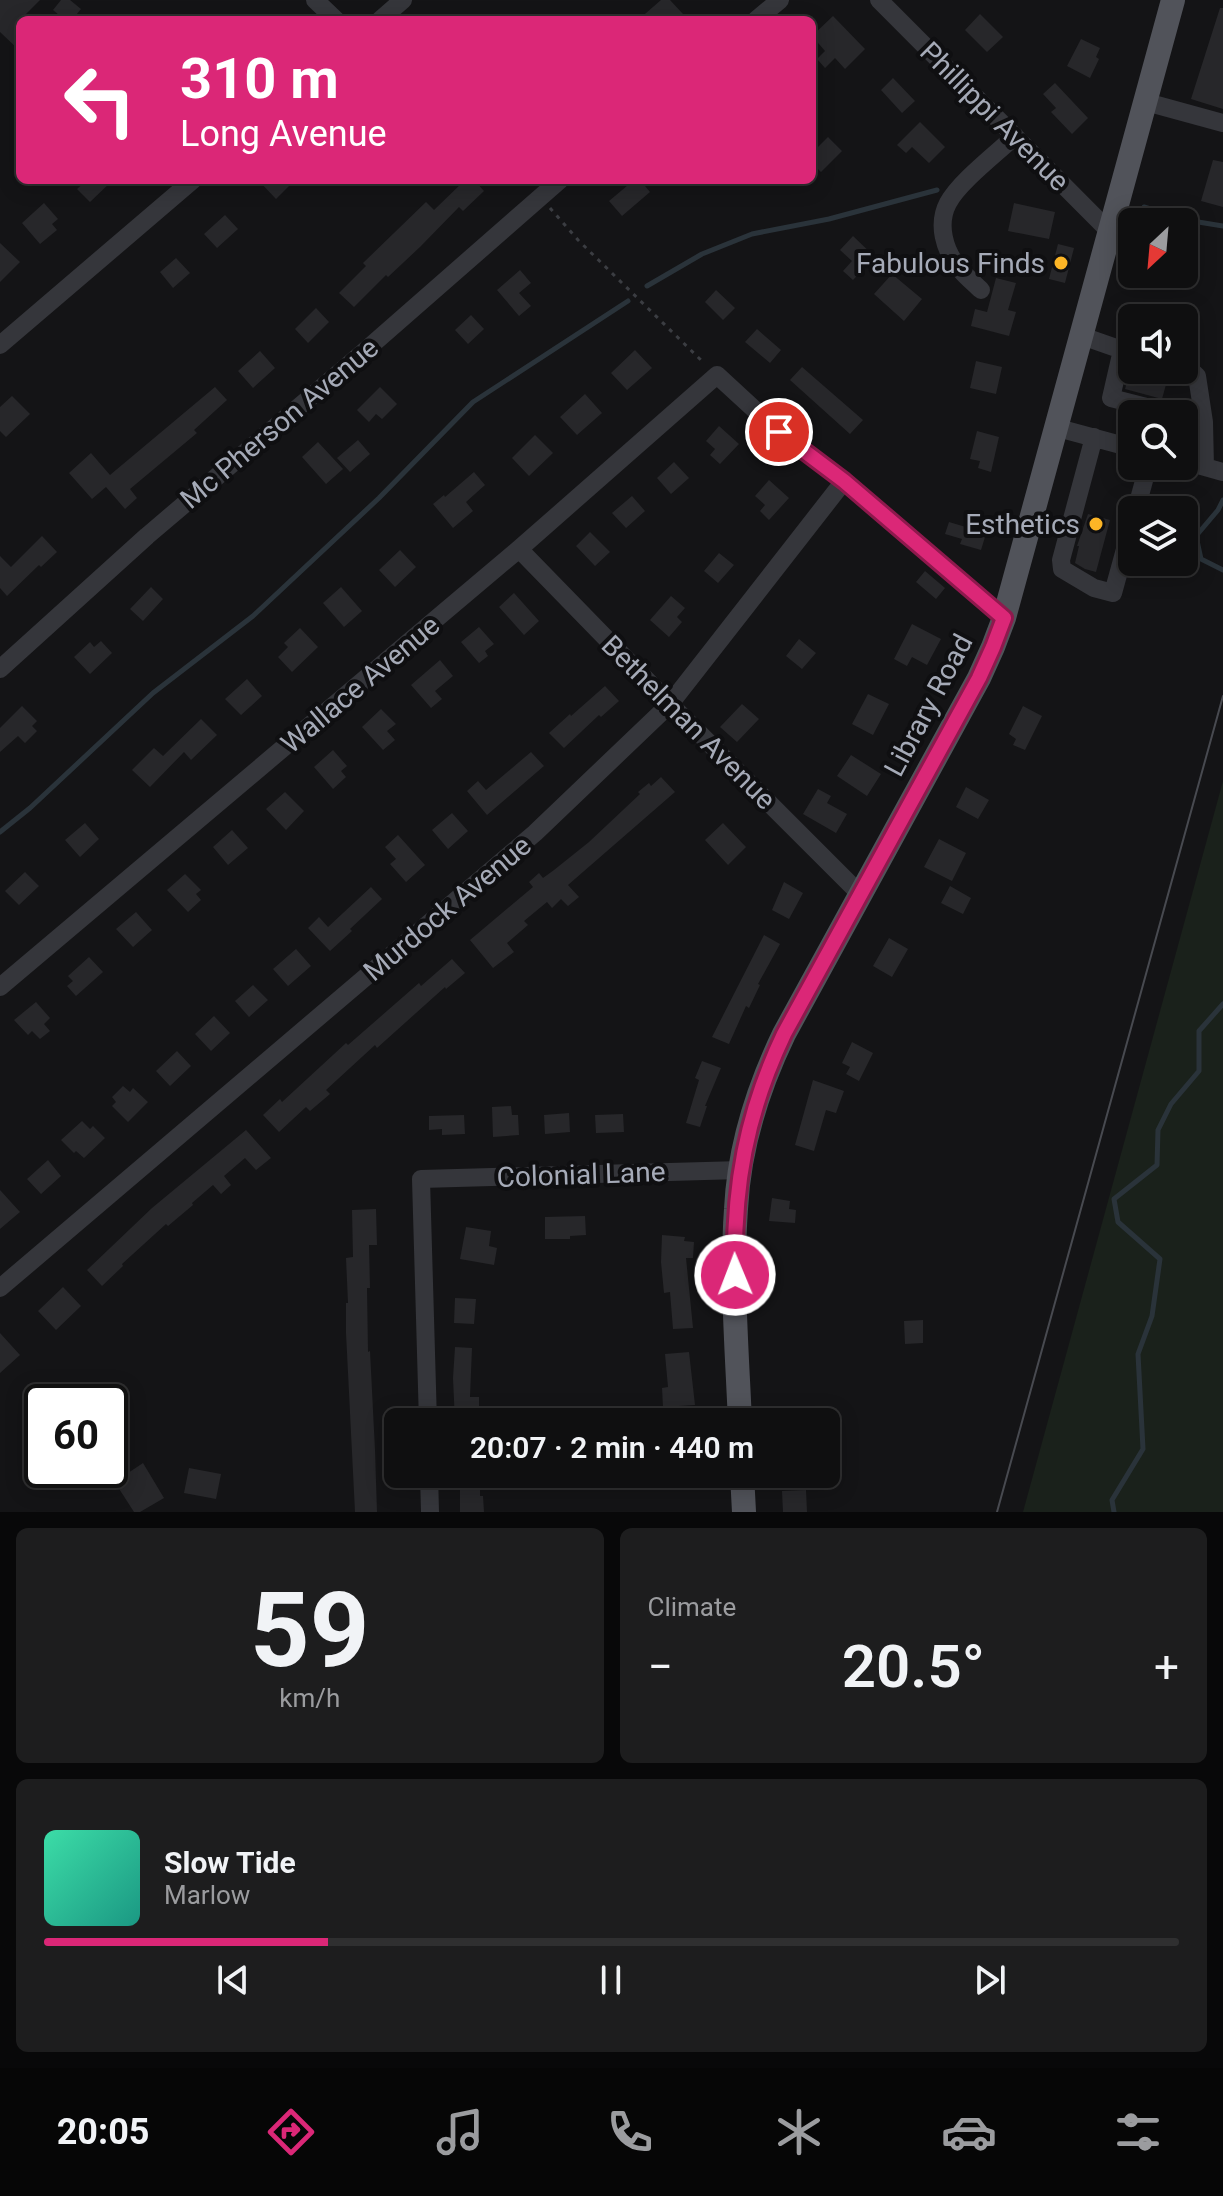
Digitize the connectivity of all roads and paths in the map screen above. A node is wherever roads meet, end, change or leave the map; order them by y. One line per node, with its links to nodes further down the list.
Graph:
1 (315, 0): 6 (street)
2 (403, 0): 7 (street)
3 (780, 0): 8 (street)
4 (879, 0): 11 (street, Phillippi Avenue)
5 (1173, 0): 9 (main road, Library Road)
6 (332, 16)
7 (385, 16)
8 (761, 16)
9 (1146, 102): 10 (street); 15 (main road, Library Road)
10 (1223, 123)
11 (1015, 136): 15 (street, Phillippi Avenue); 16 (street)
12 (188, 184): 18 (street)
13 (555, 184): 14 (street, Mc Pherson Avenue)
14 (540, 197): 20 (path); 34 (street, Mc Pherson Avenue)
15 (1110, 232): 17 (main road, Library Road)
16 (981, 290)
17 (1082, 336): 19 (street); 26 (main road, Library Road)
18 (0, 345)
19 (1118, 346)
20 (717, 375): 30 (street); 31 (street, Wallace Avenue)
21 (1118, 377): 23 (street)
22 (1198, 383): 25 (street)
23 (1119, 400)
24 (1198, 420): 25 (street)
25 (1204, 422): 29 (street)
26 (1058, 428): 27 (street); 33 (main road, Library Road)
27 (1094, 437): 28 (street); 32 (street)
28 (1118, 444)
29 (1216, 470)
30 (844, 481): 33 (street); 35 (street, Murdock Avenue)
31 (519, 549): 35 (street, Bethelman Avenue); 37 (street, Wallace Avenue)
32 (1118, 575)
33 (1004, 618): 36 (main road, Library Road)
34 (0, 669)
35 (670, 704): 36 (street, Bethelman Avenue); 39 (street, Murdock Avenue)
36 (860, 894): 38 (main road, Library Road)
37 (0, 987)
38 (741, 1170): 40 (street, Colonial Lane); 41 (main road, Library Road)
39 (0, 1288)
40 (428, 1408)
41 (740, 1408)
42 (429, 1488): 44 (street)
43 (743, 1488): 45 (main road)
44 (430, 1512)
45 (744, 1512)

